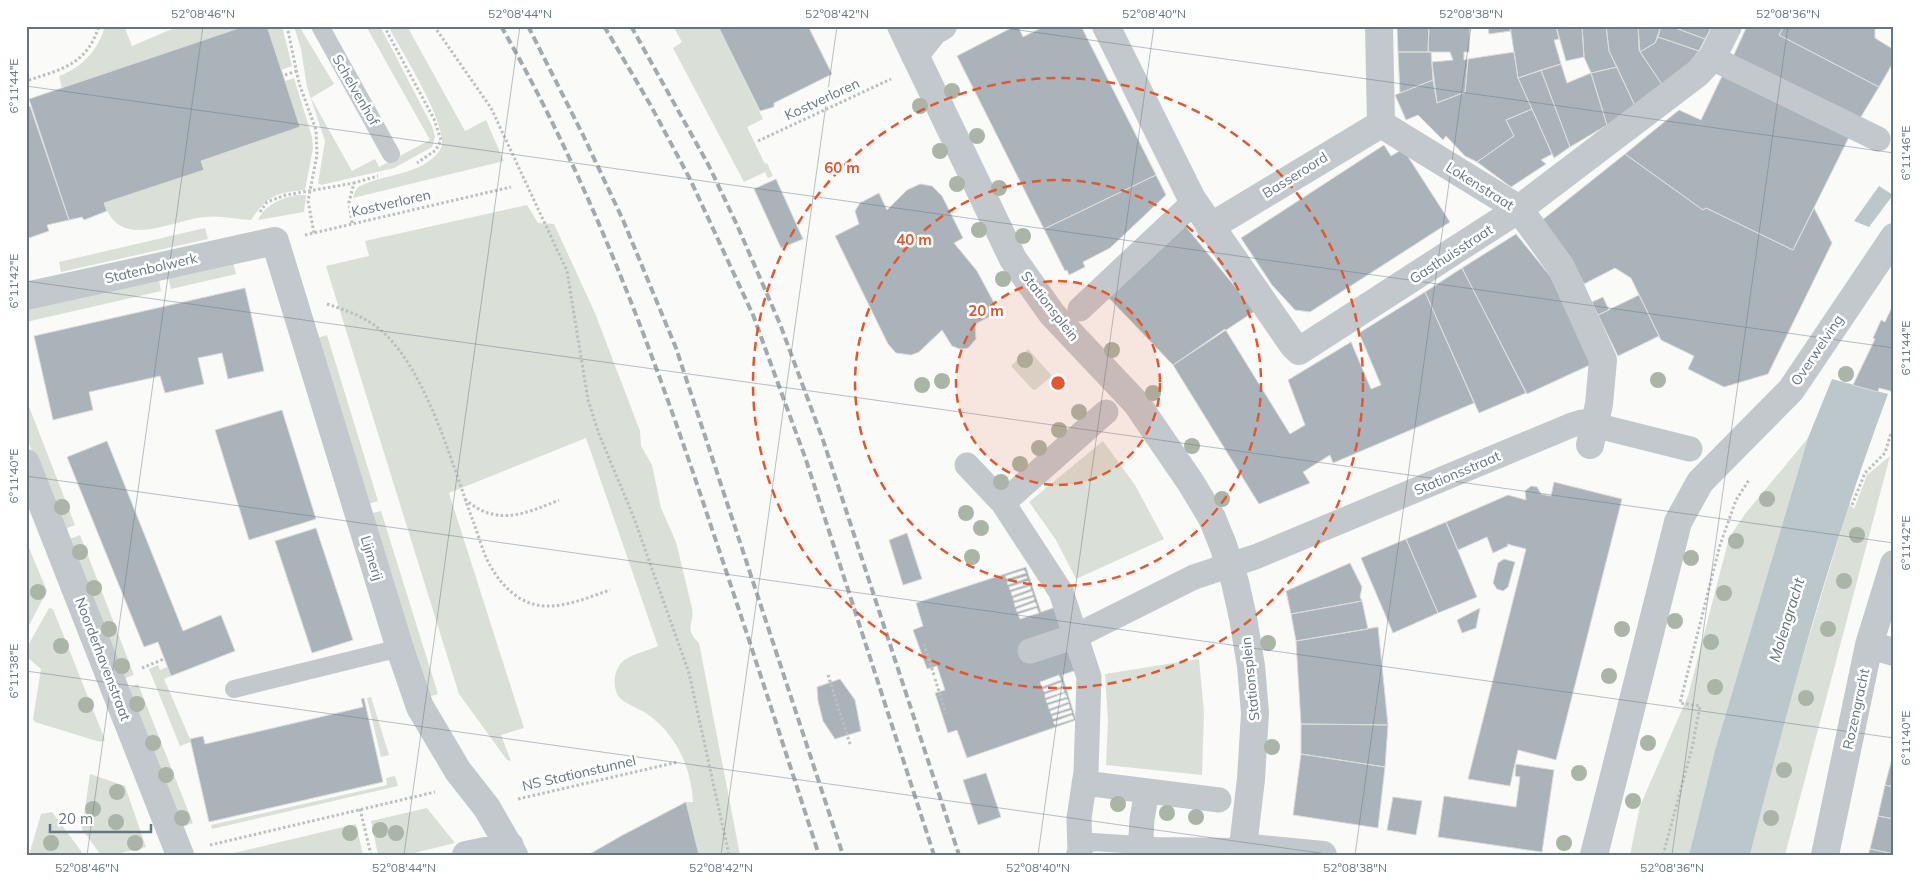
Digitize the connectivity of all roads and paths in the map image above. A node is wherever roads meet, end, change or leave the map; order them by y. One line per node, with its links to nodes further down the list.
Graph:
1 (99, 26): 12 (path)
2 (287, 26): 13 (path)
3 (320, 26): 19 (lane, Schelvenhof)
4 (434, 26): 72 (path)
5 (901, 26): 10 (street, Stationsplein)
6 (943, 26): 10 (street)
7 (1106, 26): 23 (street, Gasthuisstraat)
8 (1379, 26): 16 (street)
9 (1728, 26): 11 (street, Gasthuisstraat)
10 (915, 55): 44 (street, Stationsplein)
11 (1712, 58): 17 (street); 24 (street, Gasthuisstraat)
12 (26, 70)
13 (297, 72): 14 (path); 22 (path)
14 (285, 75)
15 (895, 76): 18 (path, Kostverloren)
16 (1380, 124): 24 (street, Lokenstraat); 25 (street, Basseroord)
17 (1878, 139)
18 (758, 141)
19 (391, 154)
20 (354, 183): 22 (path)
21 (511, 187): 26 (path, Kostverloren)
22 (309, 192): 26 (path); 27 (path)
23 (1193, 201): 25 (street, Gasthuisstraat); 31 (street)
24 (1519, 210): 25 (street, Gasthuisstraat); 34 (street, Lokenstraat)
25 (1210, 228)
26 (314, 232): 27 (path, Kostverloren)
27 (265, 243): 29 (street, Lijmerij); 30 (street, Statenbolwerk)
28 (1890, 248): 74 (street, Overwelving)
29 (291, 292): 39 (path); 48 (street, Lijmerij)
30 (26, 296)
31 (1080, 309)
32 (1106, 412): 41 (street)
33 (1894, 433): 42 (path)
34 (1592, 435): 35 (street, Stationsstraat); 44 (street, Stationsstraat)
35 (1690, 449)
36 (26, 463): 68 (street, Noorderhavenstraat)
37 (967, 466): 41 (street)
38 (1750, 478): 75 (path)
39 (465, 499): 40 (path); 45 (path)
40 (560, 500)
41 (1003, 504): 46 (street)
42 (1852, 505)
43 (1894, 564): 49 (street, Rozengracht)
44 (1230, 565): 46 (street); 67 (street, Stationsplein)
45 (610, 590)
46 (1076, 636): 50 (street); 58 (street)
47 (924, 644): 55 (path)
48 (400, 648): 54 (lane); 62 (street, Lijmerij)
49 (1881, 649): 76 (street, Rozengracht)
50 (1030, 651)
51 (164, 659): 52 (path)
52 (142, 668)
53 (828, 675): 56 (path)
54 (234, 689)
55 (946, 713)
56 (850, 744)
57 (678, 762): 62 (path, NS Stationstunnel)
58 (1084, 784): 60 (street); 69 (street)
59 (438, 791): 63 (path)
60 (1147, 791): 61 (street); 65 (street)
61 (1219, 800)
62 (486, 808): 64 (street, Lijmerij)
63 (360, 809): 68 (path); 70 (path)
64 (512, 850): 71 (street)
65 (1143, 851): 66 (lane); 69 (lane)
66 (1185, 851): 67 (lane)
67 (1242, 851): 73 (street)
68 (192, 852)
69 (1078, 852)
70 (371, 855)
71 (466, 855)
72 (729, 855)
73 (1323, 855)
74 (1594, 855)
75 (1663, 855)
76 (1825, 855)

